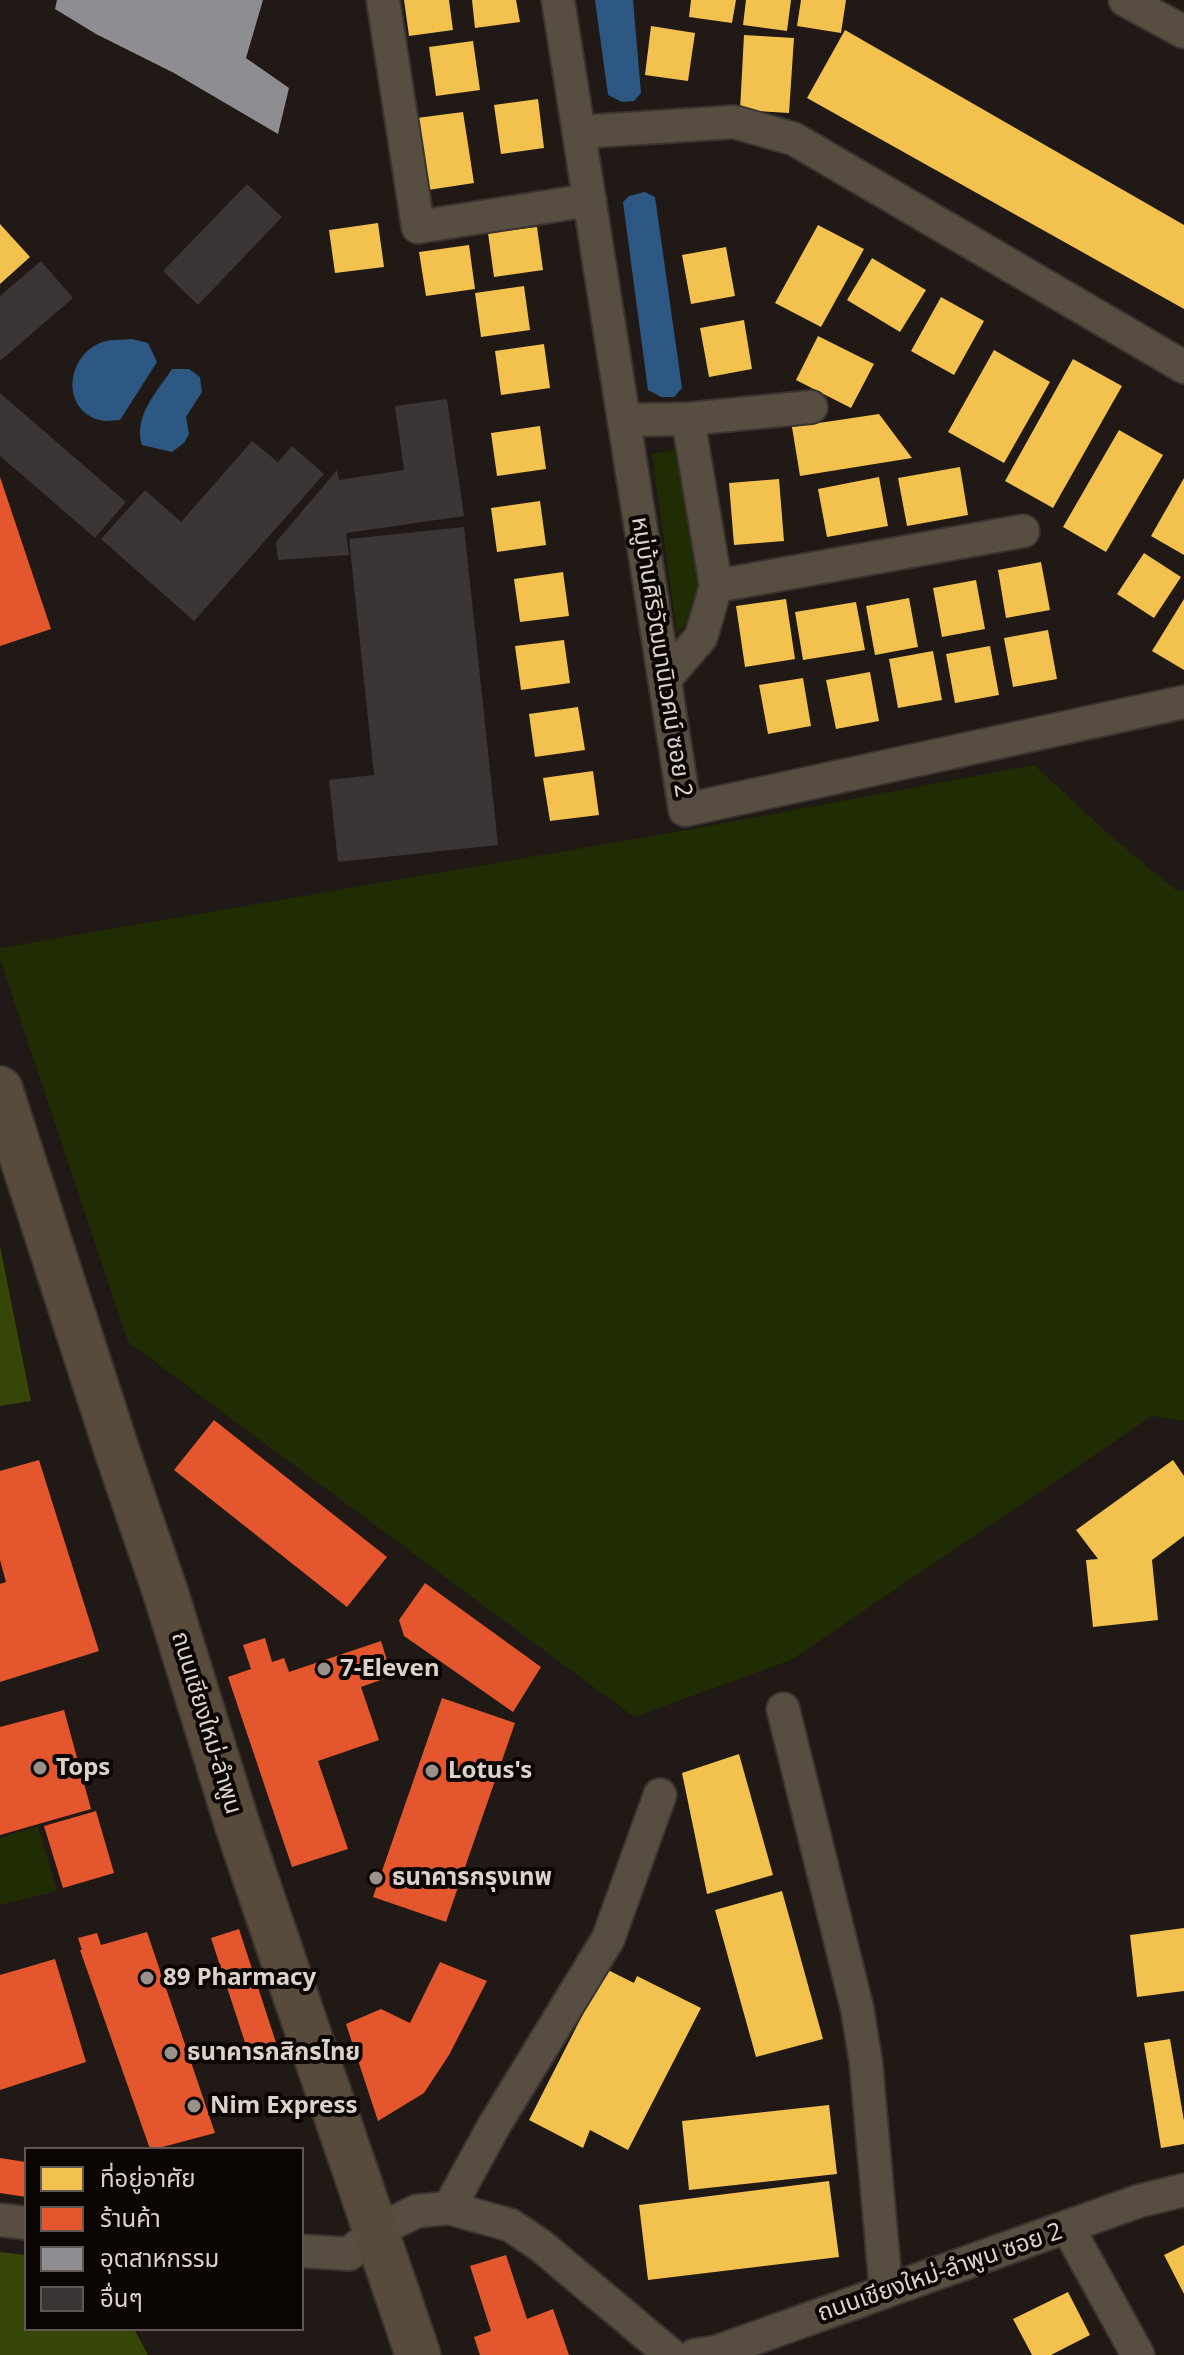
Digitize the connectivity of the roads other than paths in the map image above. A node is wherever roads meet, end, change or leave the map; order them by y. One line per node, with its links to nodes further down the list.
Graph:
1 (383, 0): 6 (street)
2 (558, 0): 5 (street, หมู่บ้านศิริวัฒนานิเวศน์ ซอย 2)
3 (1125, 0): 4 (street)
4 (1184, 32)
5 (579, 132): 6 (street, หมู่บ้านศิริวัฒนานิเวศน์ ซอย 2); 7 (street)
6 (590, 200): 10 (street, หมู่บ้านศิริวัฒนานิเวศน์ ซอย 2)
7 (1184, 367)
8 (811, 407): 9 (street)
9 (688, 419): 10 (street); 12 (street)
10 (624, 420): 13 (street, หมู่บ้านศิริวัฒนานิเวศน์ ซอย 2)
11 (1023, 531): 12 (street)
12 (716, 586): 13 (street)
13 (665, 679): 14 (street, หมู่บ้านศิริวัฒนานิเวศน์ ซอย 2)
14 (1184, 702)
15 (0, 1089): 23 (main road, ถนนเชียงใหม่-ลำพูน)
16 (783, 1709): 25 (street)
17 (660, 1795): 19 (street)
18 (1184, 2190): 22 (street, ถนนเชียงใหม่-ลำพูน ซอย 2)
19 (449, 2208): 23 (street); 27 (street)
20 (0, 2220): 21 (street)
21 (24, 2223)
22 (1068, 2228): 25 (street, ถนนเชียงใหม่-ลำพูน ซอย 2); 29 (street)
23 (376, 2231): 24 (street); 26 (main road, ถนนเชียงใหม่-ลำพูน)
24 (304, 2251)
25 (886, 2290): 28 (street, ถนนเชียงใหม่-ลำพูน ซอย 2)
26 (418, 2355)
27 (671, 2355)
28 (695, 2355)
29 (1138, 2355)

